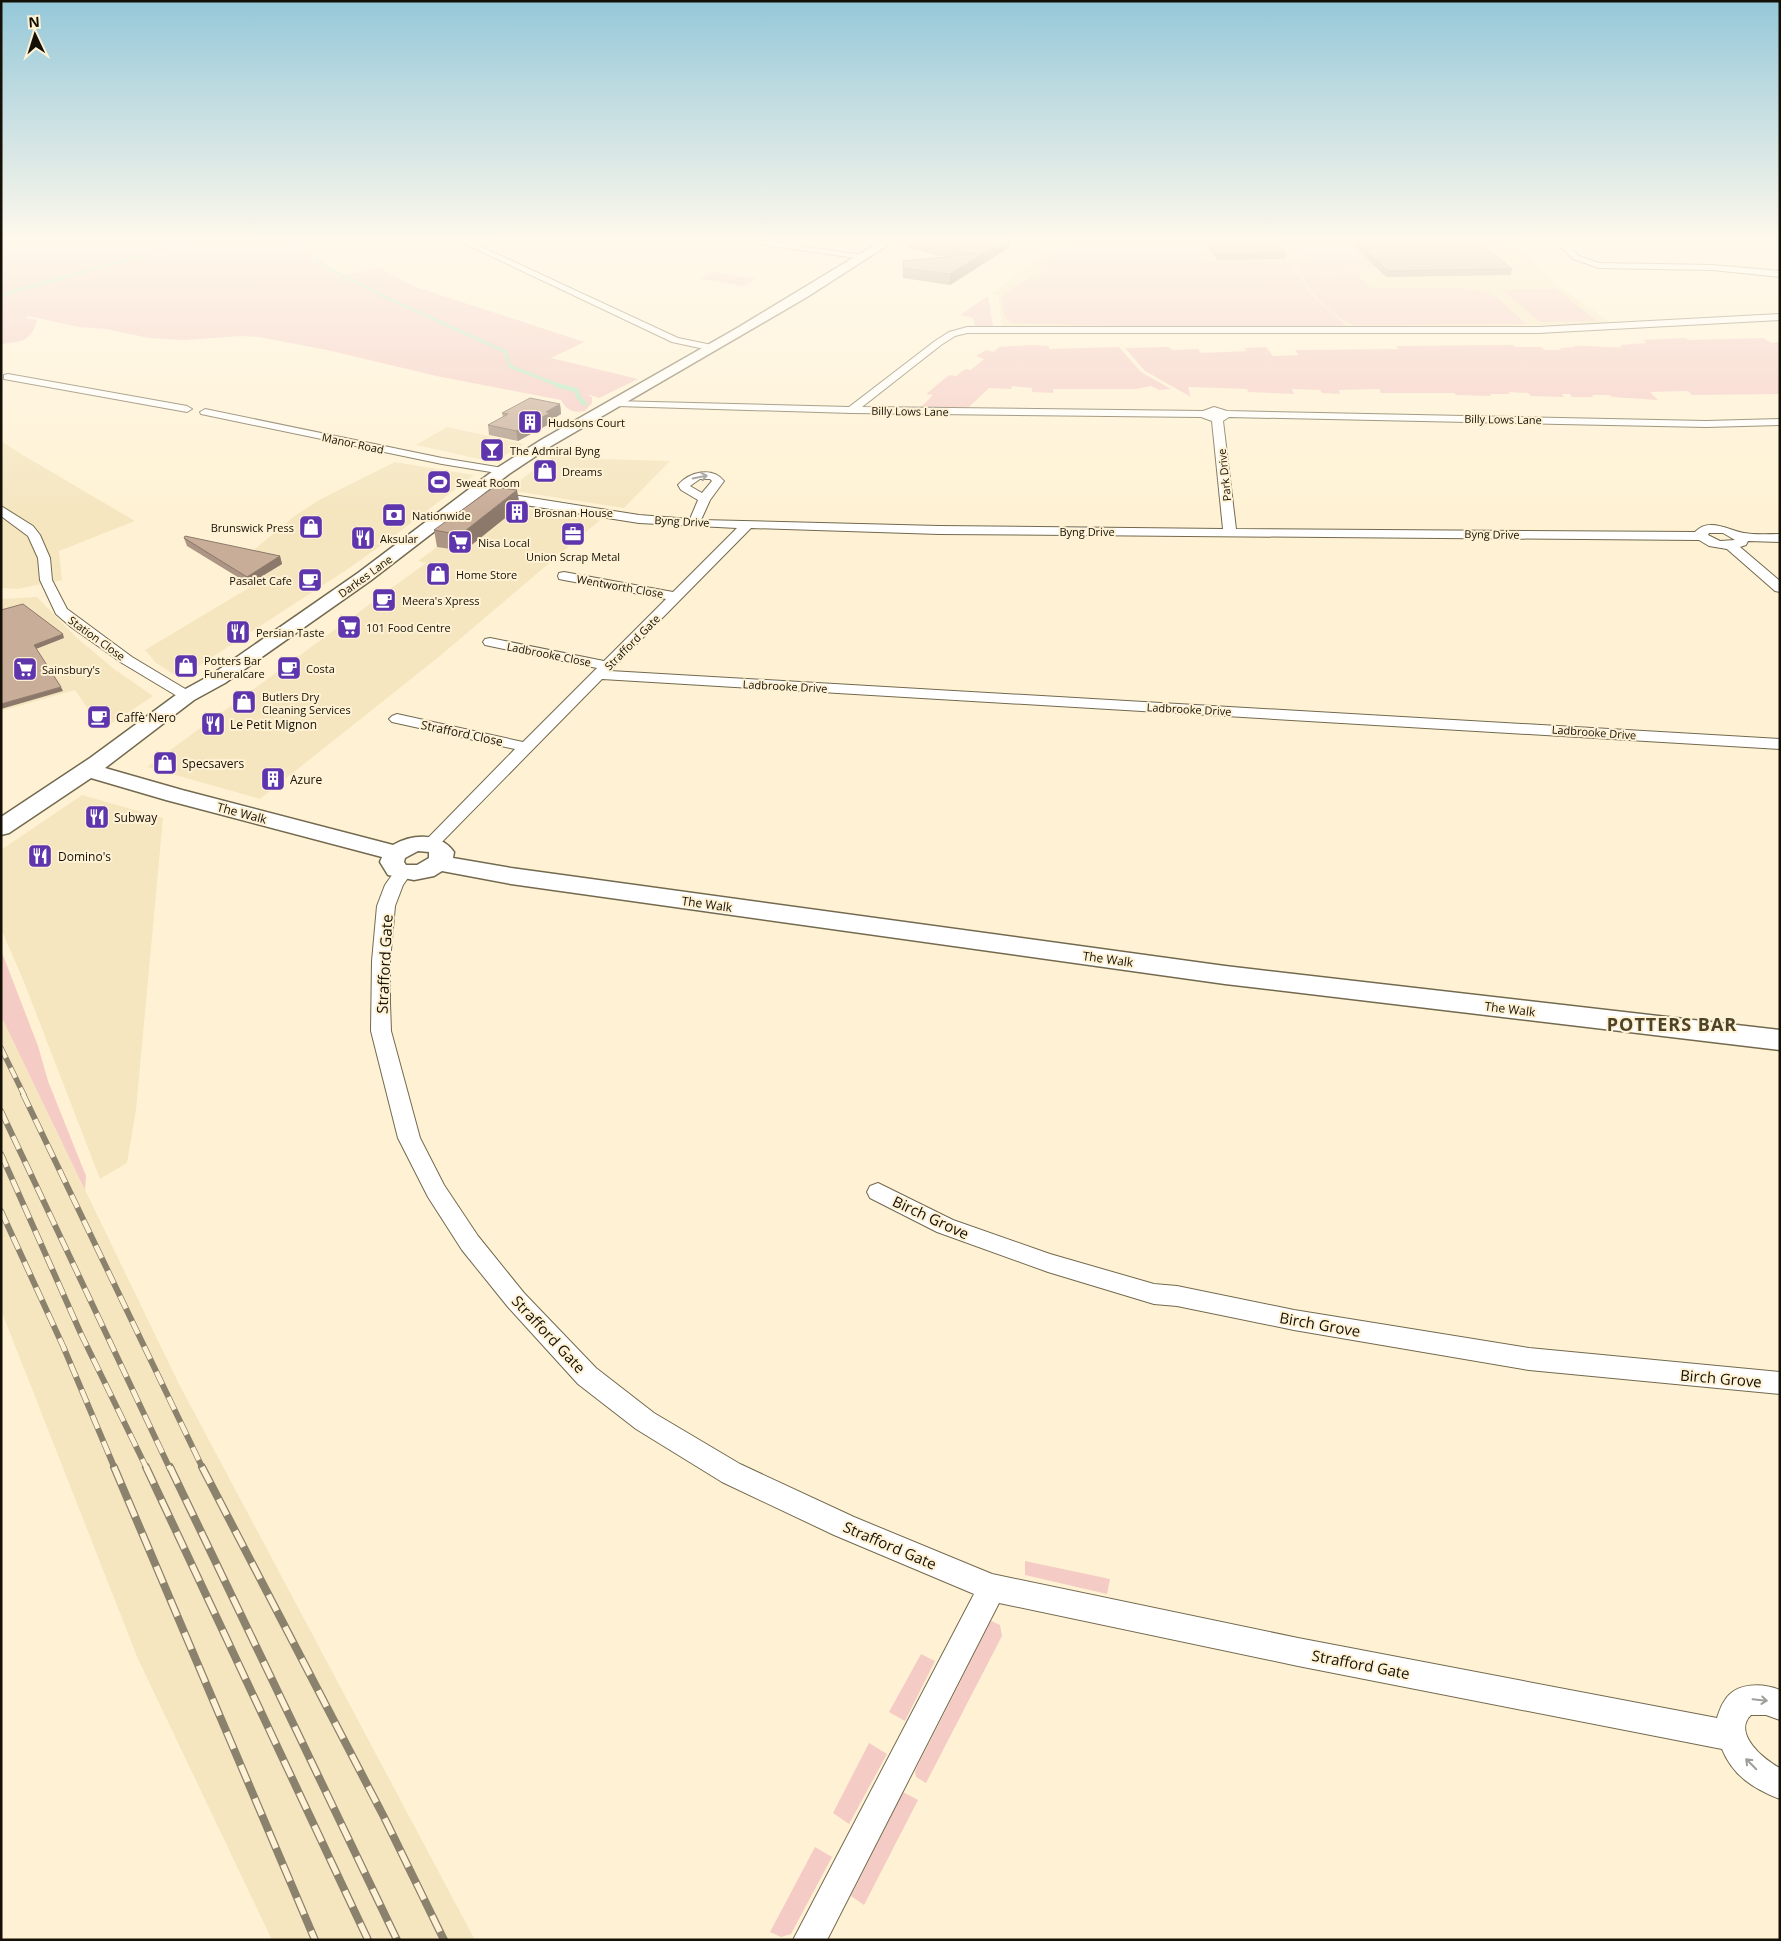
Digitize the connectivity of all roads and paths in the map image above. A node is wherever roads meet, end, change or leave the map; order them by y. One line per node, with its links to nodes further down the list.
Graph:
1 (656, 332): 4 (street)
2 (742, 332): 4 (street, Darkes Lane)
3 (961, 332): 8 (street)
4 (709, 347): 6 (street, Darkes Lane)
5 (8, 377): 7 (street, Manor Road)
6 (617, 403): 8 (street, Billy Lows Lane); 12 (street, Darkes Lane)
7 (187, 408): 12 (street, Manor Road)
8 (851, 410): 9 (street, Billy Lows Lane)
9 (1204, 414): 10 (street, Billy Lows Lane)
10 (1221, 416): 11 (street, Billy Lows Lane); 18 (street, Park Drive)
11 (1780, 422)
12 (503, 471): 13 (street, Darkes Lane)
13 (474, 493): 16 (street, Byng Drive); 26 (street, Darkes Lane)
14 (704, 499): 16 (street)
15 (1, 510): 26 (street, Station Close)
16 (694, 523): 17 (street, Byng Drive)
17 (748, 524): 18 (street, Byng Drive); 23 (street, Strafford Gate)
18 (1230, 532): 20 (street, Byng Drive)
19 (1780, 538): 20 (street)
20 (1736, 541): 22 (street)
21 (564, 576): 23 (street, Wentworth Close)
22 (1780, 588)
23 (676, 597): 25 (street, Strafford Gate)
24 (490, 642): 25 (street, Ladbrooke Close)
25 (603, 670): 28 (street, Ladbrooke Drive); 29 (street, Strafford Gate)
26 (187, 696): 30 (street, Darkes Lane)
27 (397, 719): 29 (street, Strafford Close)
28 (1780, 744)
29 (526, 747): 32 (street, Strafford Gate)
30 (88, 770): 31 (street, Darkes Lane); 33 (street, The Walk)
31 (1, 828)
32 (434, 854): 33 (street, The Walk); 34 (street, The Walk)
33 (400, 862): 37 (street, Strafford Gate)
34 (1780, 1040)
35 (878, 1192): 36 (street, Birch Grove)
36 (1780, 1383)
37 (992, 1588): 39 (street, Strafford Gate); 41 (street)
38 (1780, 1705): 39 (street, one-way to 38)
39 (1731, 1736): 40 (street, one-way to 39)
40 (1780, 1784)
41 (809, 1940)

